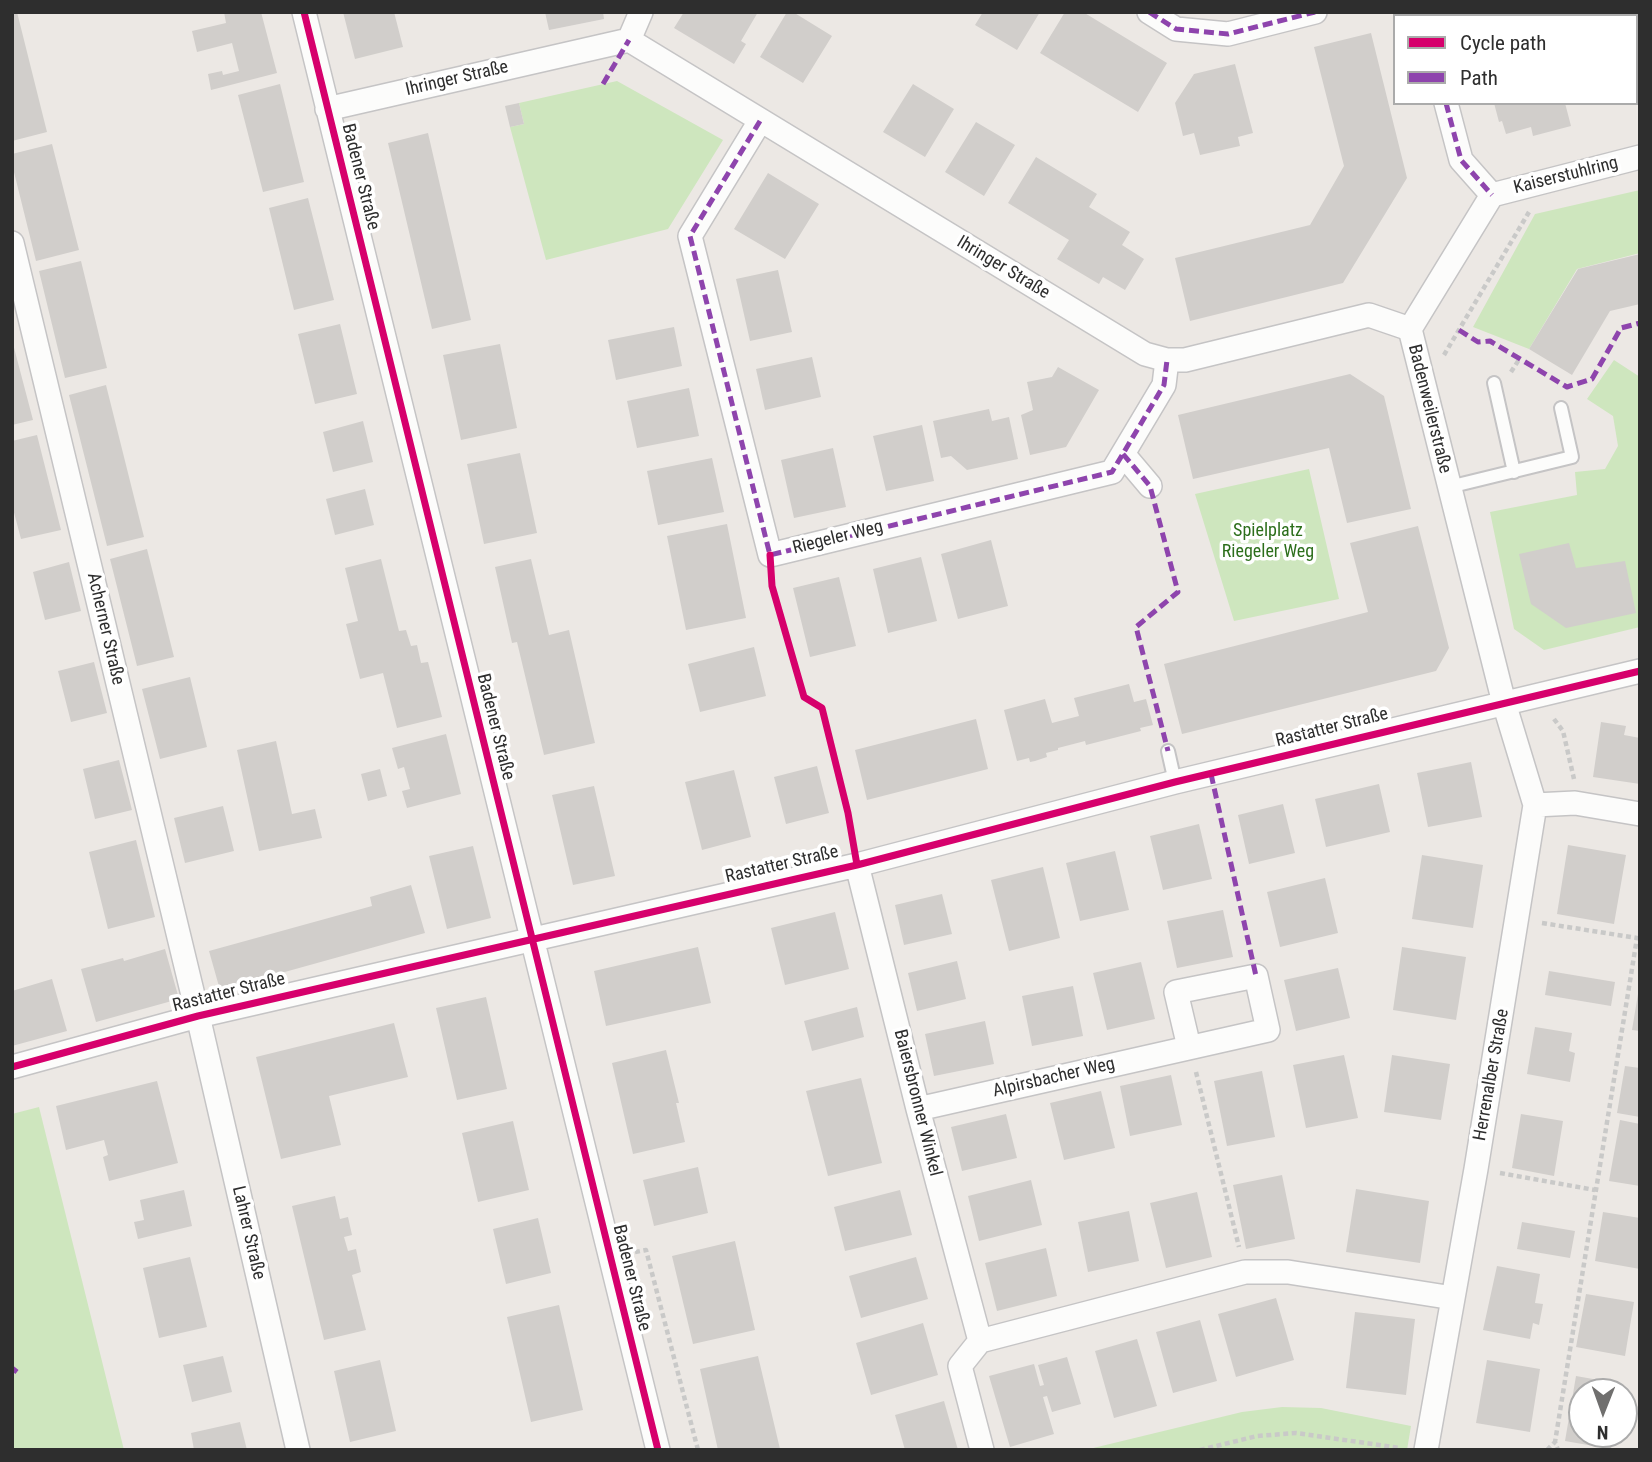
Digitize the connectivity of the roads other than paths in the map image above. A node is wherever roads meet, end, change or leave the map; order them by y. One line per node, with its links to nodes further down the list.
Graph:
1 (303, 12): 7 (street, Badener Straße)
2 (641, 12): 5 (street)
3 (1150, 12): 4 (street)
4 (1315, 12)
5 (629, 40): 7 (street, Ihringer Straße); 8 (street, Ihringer Straße)
6 (1447, 105): 10 (street)
7 (327, 109): 27 (street, Badener Straße)
8 (760, 121): 13 (street, Ihringer Straße); 16 (street, Riegeler Weg)
9 (1640, 157): 10 (street, Kaiserstuhlring)
10 (1492, 195): 12 (street, Badenweilerstraße)
11 (12, 243): 28 (street, Acherner Straße)
12 (1410, 329): 13 (street, Ihringer Straße); 19 (street, Badenweilerstraße)
13 (1167, 360): 16 (street, Riegeler Weg)
14 (1494, 383): 17 (lane)
15 (1562, 408): 17 (lane)
16 (1123, 454): 18 (street)
17 (1514, 472): 19 (lane)
18 (1150, 486)
19 (1449, 487): 21 (street, Badenweilerstraße)
20 (1640, 670): 21 (street, Rastatter Straße)
21 (1503, 703): 23 (street, Rastatter Straße); 24 (street, Herrenalber Straße)
22 (1168, 751): 23 (lane)
23 (1175, 782): 26 (street, Rastatter Straße)
24 (1535, 805): 25 (street); 32 (street, Herrenalber Straße)
25 (1640, 814)
26 (857, 865): 27 (street, Rastatter Straße); 31 (street, Baiersbronner Winkel)
27 (531, 939): 28 (street, Rastatter Straße); 35 (street, Badener Straße)
28 (198, 1016): 30 (street, Rastatter Straße); 34 (street, Lahrer Straße)
29 (1189, 1047): 31 (street, Alpirsbacher Weg)
30 (12, 1067)
31 (918, 1109): 33 (street, Baiersbronner Winkel)
32 (1453, 1298): 33 (street); 37 (street, Herrenalber Straße)
33 (980, 1341): 36 (street)
34 (298, 1450)
35 (658, 1450)
36 (982, 1450)
37 (1426, 1450)

